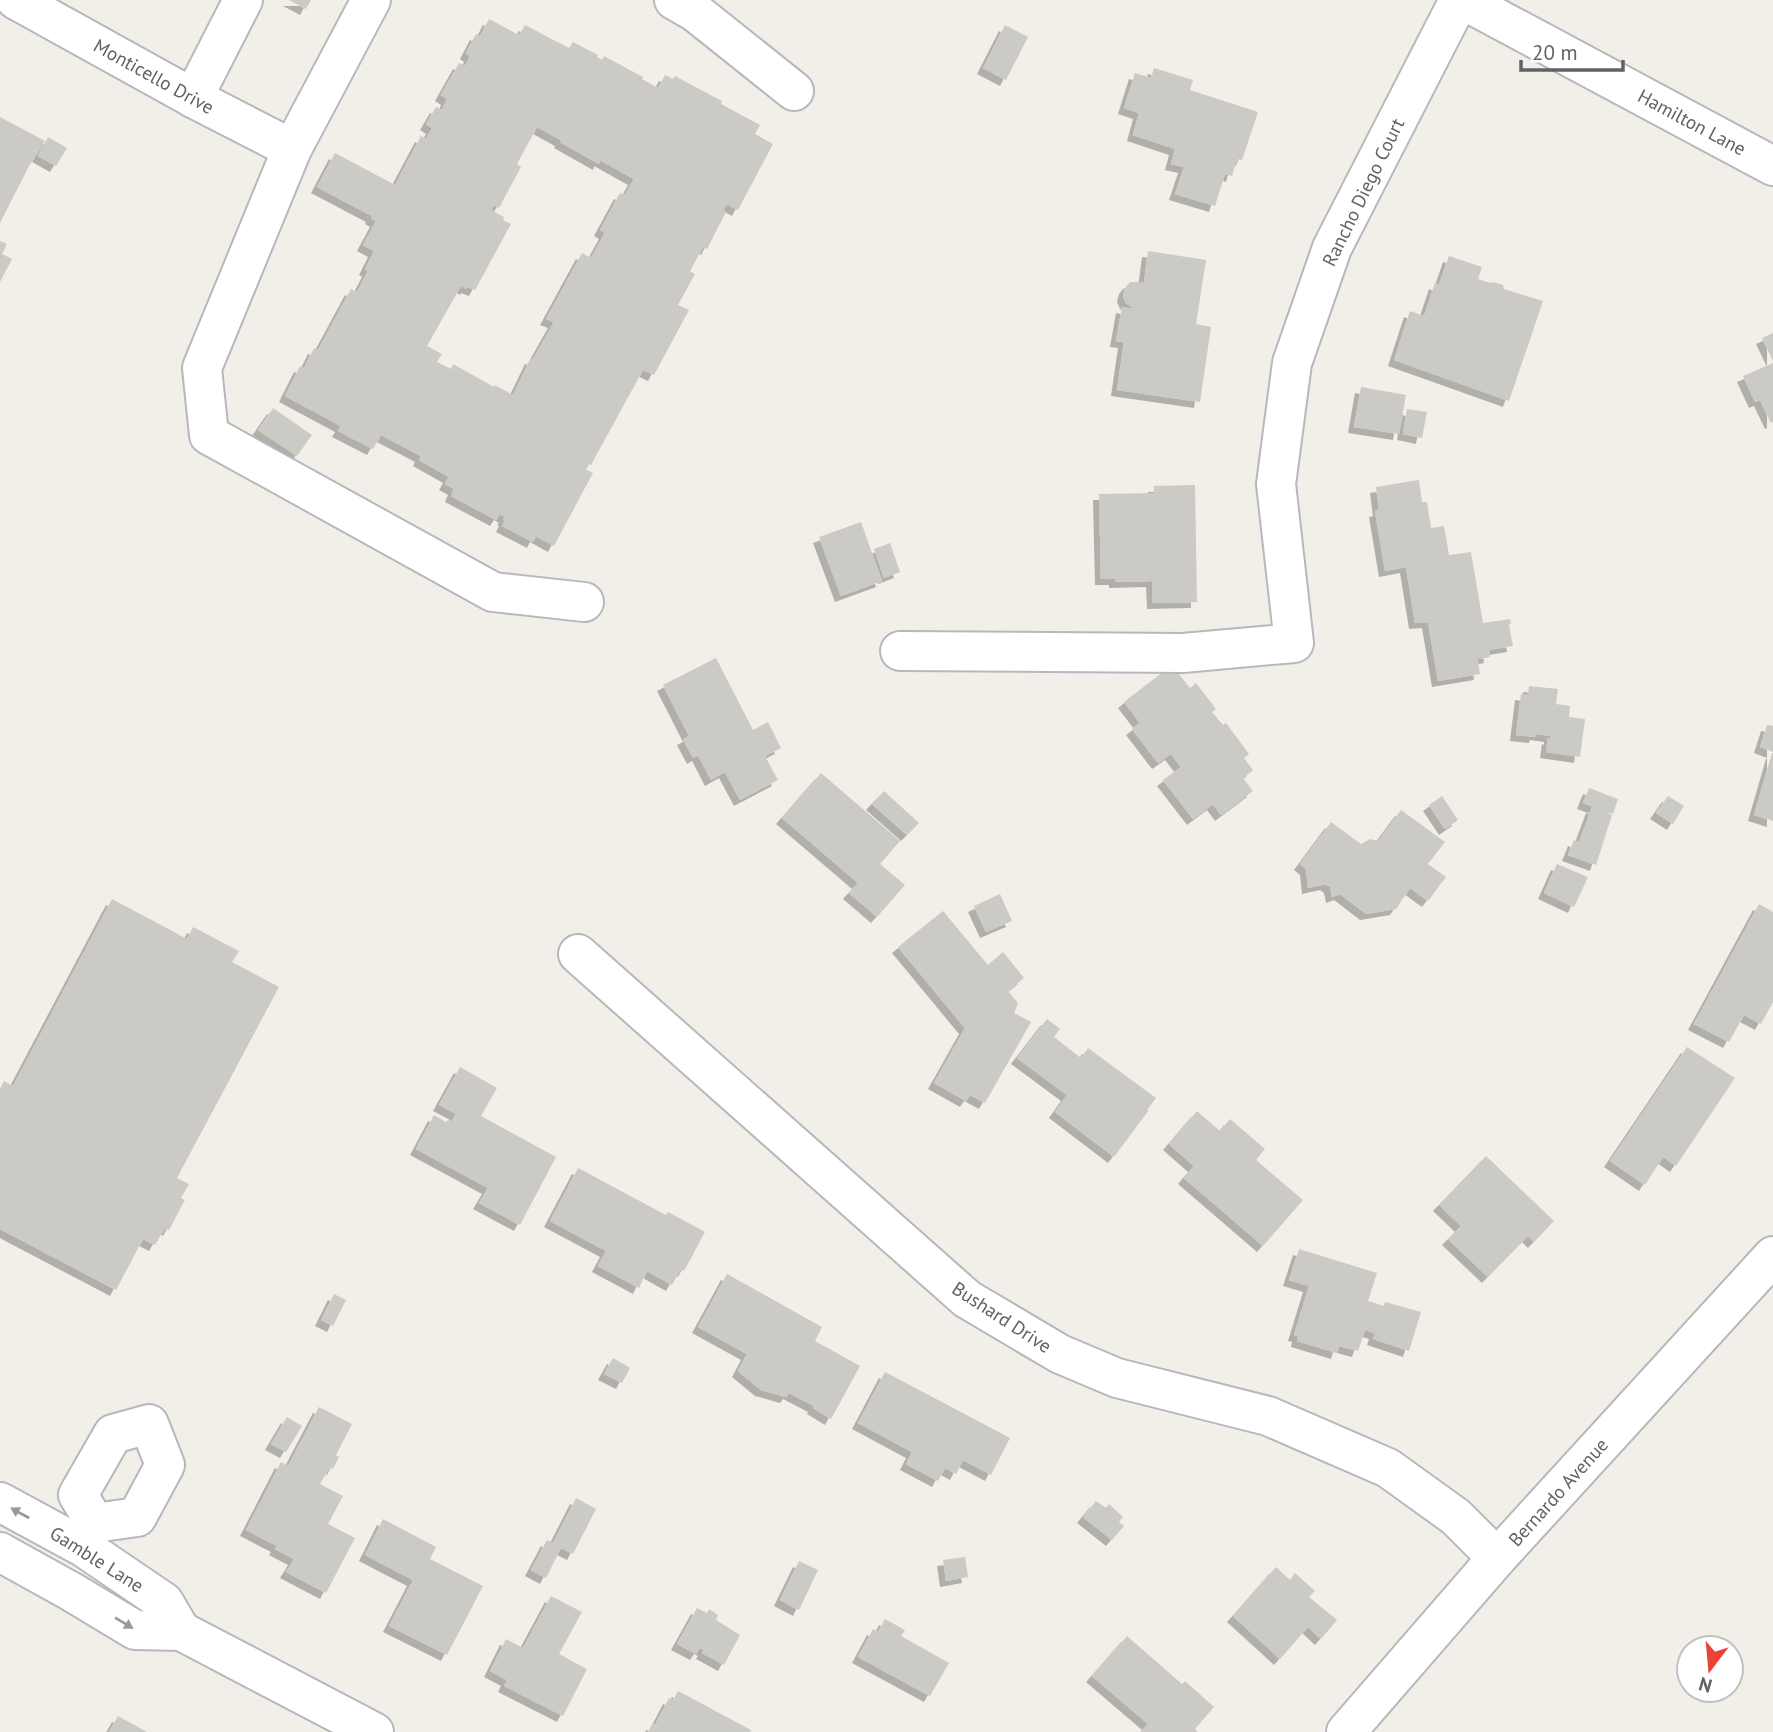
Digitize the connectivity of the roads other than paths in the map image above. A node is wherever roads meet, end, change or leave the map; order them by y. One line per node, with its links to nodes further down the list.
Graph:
1 (16, 0): 7 (street, Monticello Drive)
2 (243, 0): 7 (street)
3 (372, 0): 8 (street)
4 (674, 0): 6 (street)
5 (1461, 0): 9 (street, Hamilton Lane); 11 (street, Rancho Diego Court)
6 (794, 91)
7 (193, 98): 8 (street, Monticello Drive)
8 (292, 149): 10 (street)
9 (1773, 166)
10 (584, 602)
11 (900, 652)
12 (578, 954): 16 (street, Bushard Drive)
13 (1773, 1255): 16 (street, Bernardo Avenue)
14 (0, 1502): 17 (street, Gamble Lane, one-way to 14)
15 (0, 1552): 17 (street, Gamble Lane, one-way to 17)
16 (1497, 1558): 19 (street, Bernardo Avenue)
17 (181, 1631): 18 (street, Gamble Lane)
18 (374, 1732)
19 (1346, 1732)

